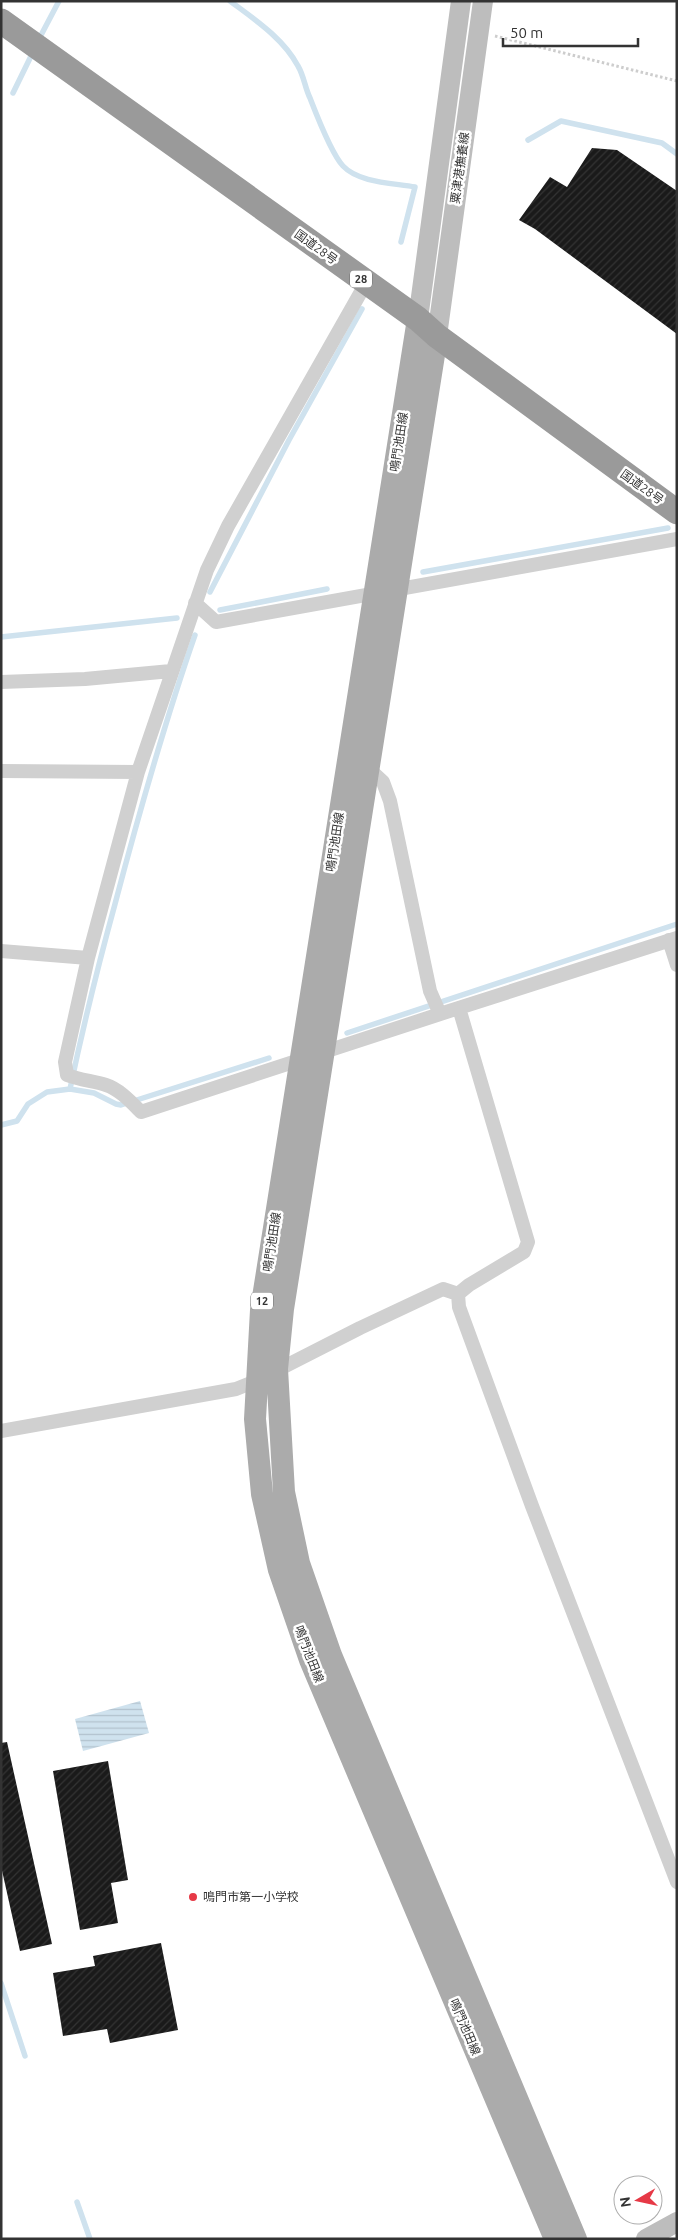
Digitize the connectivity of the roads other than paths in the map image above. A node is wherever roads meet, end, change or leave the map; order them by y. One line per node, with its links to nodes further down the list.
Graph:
1 (461, 1): 5 (main road, 粟津港撫養線)
2 (484, 1): 6 (main road, 粟津港撫養線)
3 (1, 21): 4 (highway, 国道28号 / 28)
4 (366, 283): 5 (highway, 国道28号 / 28); 11 (street)
5 (418, 319): 6 (highway, 国道28号 / 28); 10 (main road, 鳴門池田線 / 12)
6 (438, 336): 7 (highway, 国道28号 / 28); 9 (main road, 鳴門池田線 / 12)
7 (677, 512)
8 (677, 539): 9 (street)
9 (398, 589): 10 (street); 14 (main road, 鳴門池田線 / 12)
10 (375, 593): 11 (street); 24 (main road, 鳴門池田線 / 12)
11 (195, 603): 12 (street)
12 (171, 671): 13 (street); 16 (street)
13 (1, 682)
14 (369, 769): 22 (street); 23 (main road, 鳴門池田線 / 12)
15 (1, 771): 16 (street)
16 (138, 772): 19 (street)
17 (673, 939): 20 (street); 21 (street)
18 (1, 950): 19 (street)
19 (88, 958): 24 (street)
20 (677, 965)
21 (459, 1008): 22 (street); 25 (street)
22 (439, 1011): 23 (street)
23 (324, 1051): 24 (street); 26 (main road, 鳴門池田線 / 12)
24 (301, 1058): 27 (main road, 鳴門池田線 / 12)
25 (458, 1294): 26 (street); 29 (street)
26 (278, 1369): 27 (street); 32 (main road, 鳴門池田線 / 12)
27 (256, 1381): 28 (street); 31 (main road, 鳴門池田線 / 12)
28 (1, 1431)
29 (677, 1882)
30 (677, 2222): 33 (main road)
31 (555, 2239)
32 (576, 2239)
33 (646, 2239)

